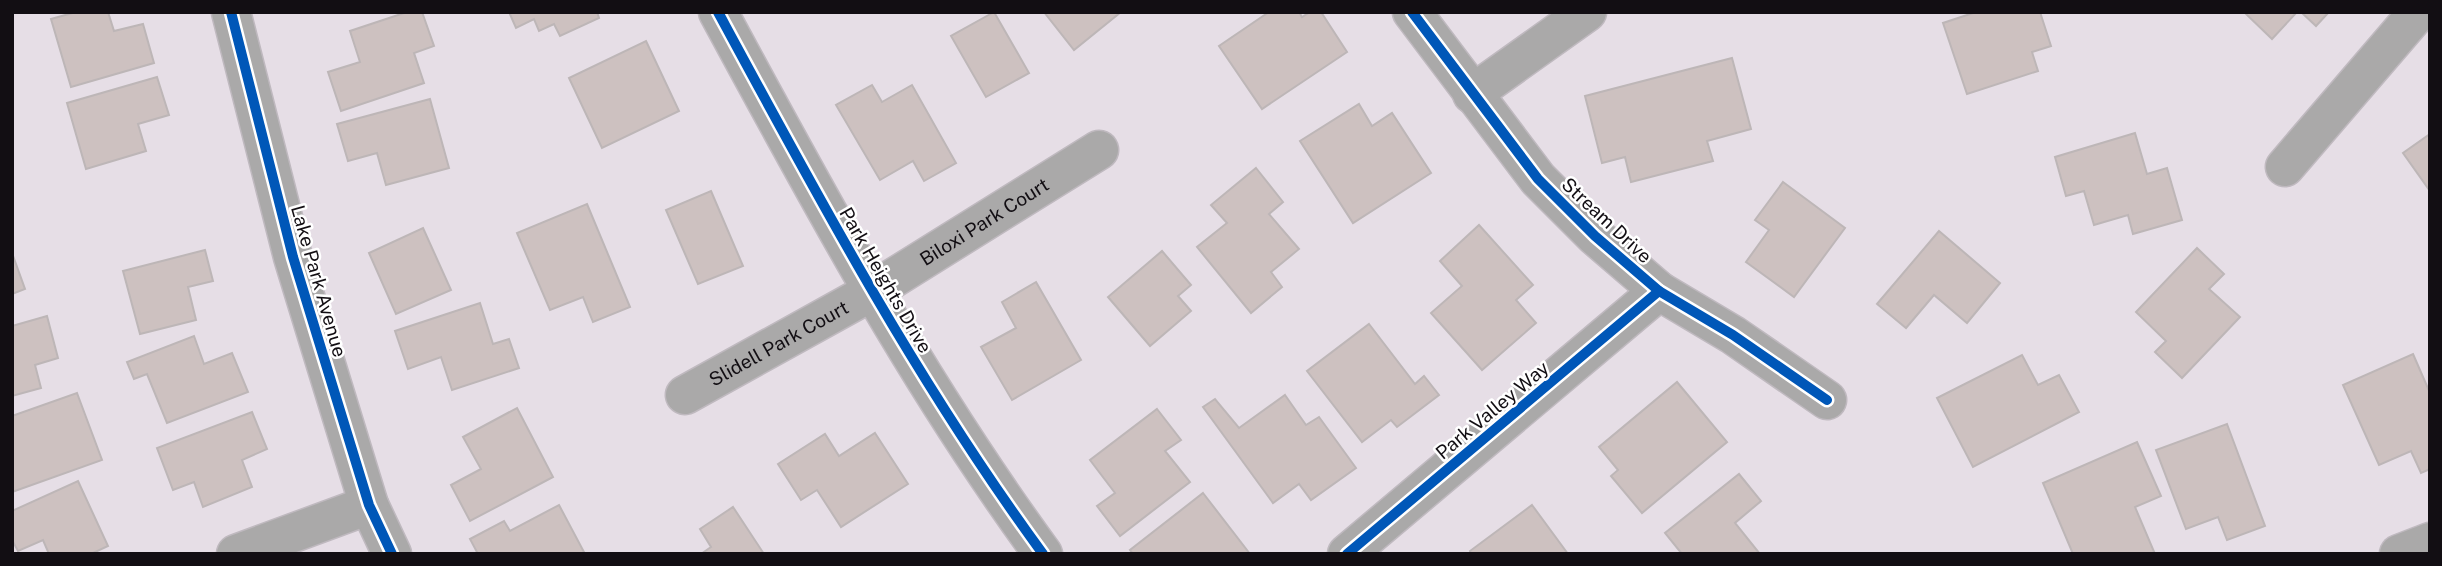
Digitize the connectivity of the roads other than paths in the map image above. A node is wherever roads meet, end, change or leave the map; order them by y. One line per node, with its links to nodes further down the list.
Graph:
1 (230, 12): 13 (street, Lake Park Avenue)
2 (718, 12): 10 (street, Park Heights Drive)
3 (1412, 12): 6 (street, Stream Drive)
4 (1587, 12): 6 (street)
5 (2418, 12): 8 (street)
6 (1472, 94): 9 (street, Stream Drive)
7 (1099, 150): 10 (street, Biloxi Park Court)
8 (2285, 166)
9 (1659, 291): 12 (street, Stream Drive); 18 (street, Park Valley Way)
10 (871, 292): 11 (street, Slidell Park Court); 17 (street, Park Heights Drive)
11 (685, 395)
12 (1827, 400)
13 (369, 505): 15 (street); 16 (street, Lake Park Avenue)
14 (2430, 541): 19 (street)
15 (236, 554)
16 (392, 554)
17 (1043, 554)
18 (1347, 554)
19 (2399, 554)

